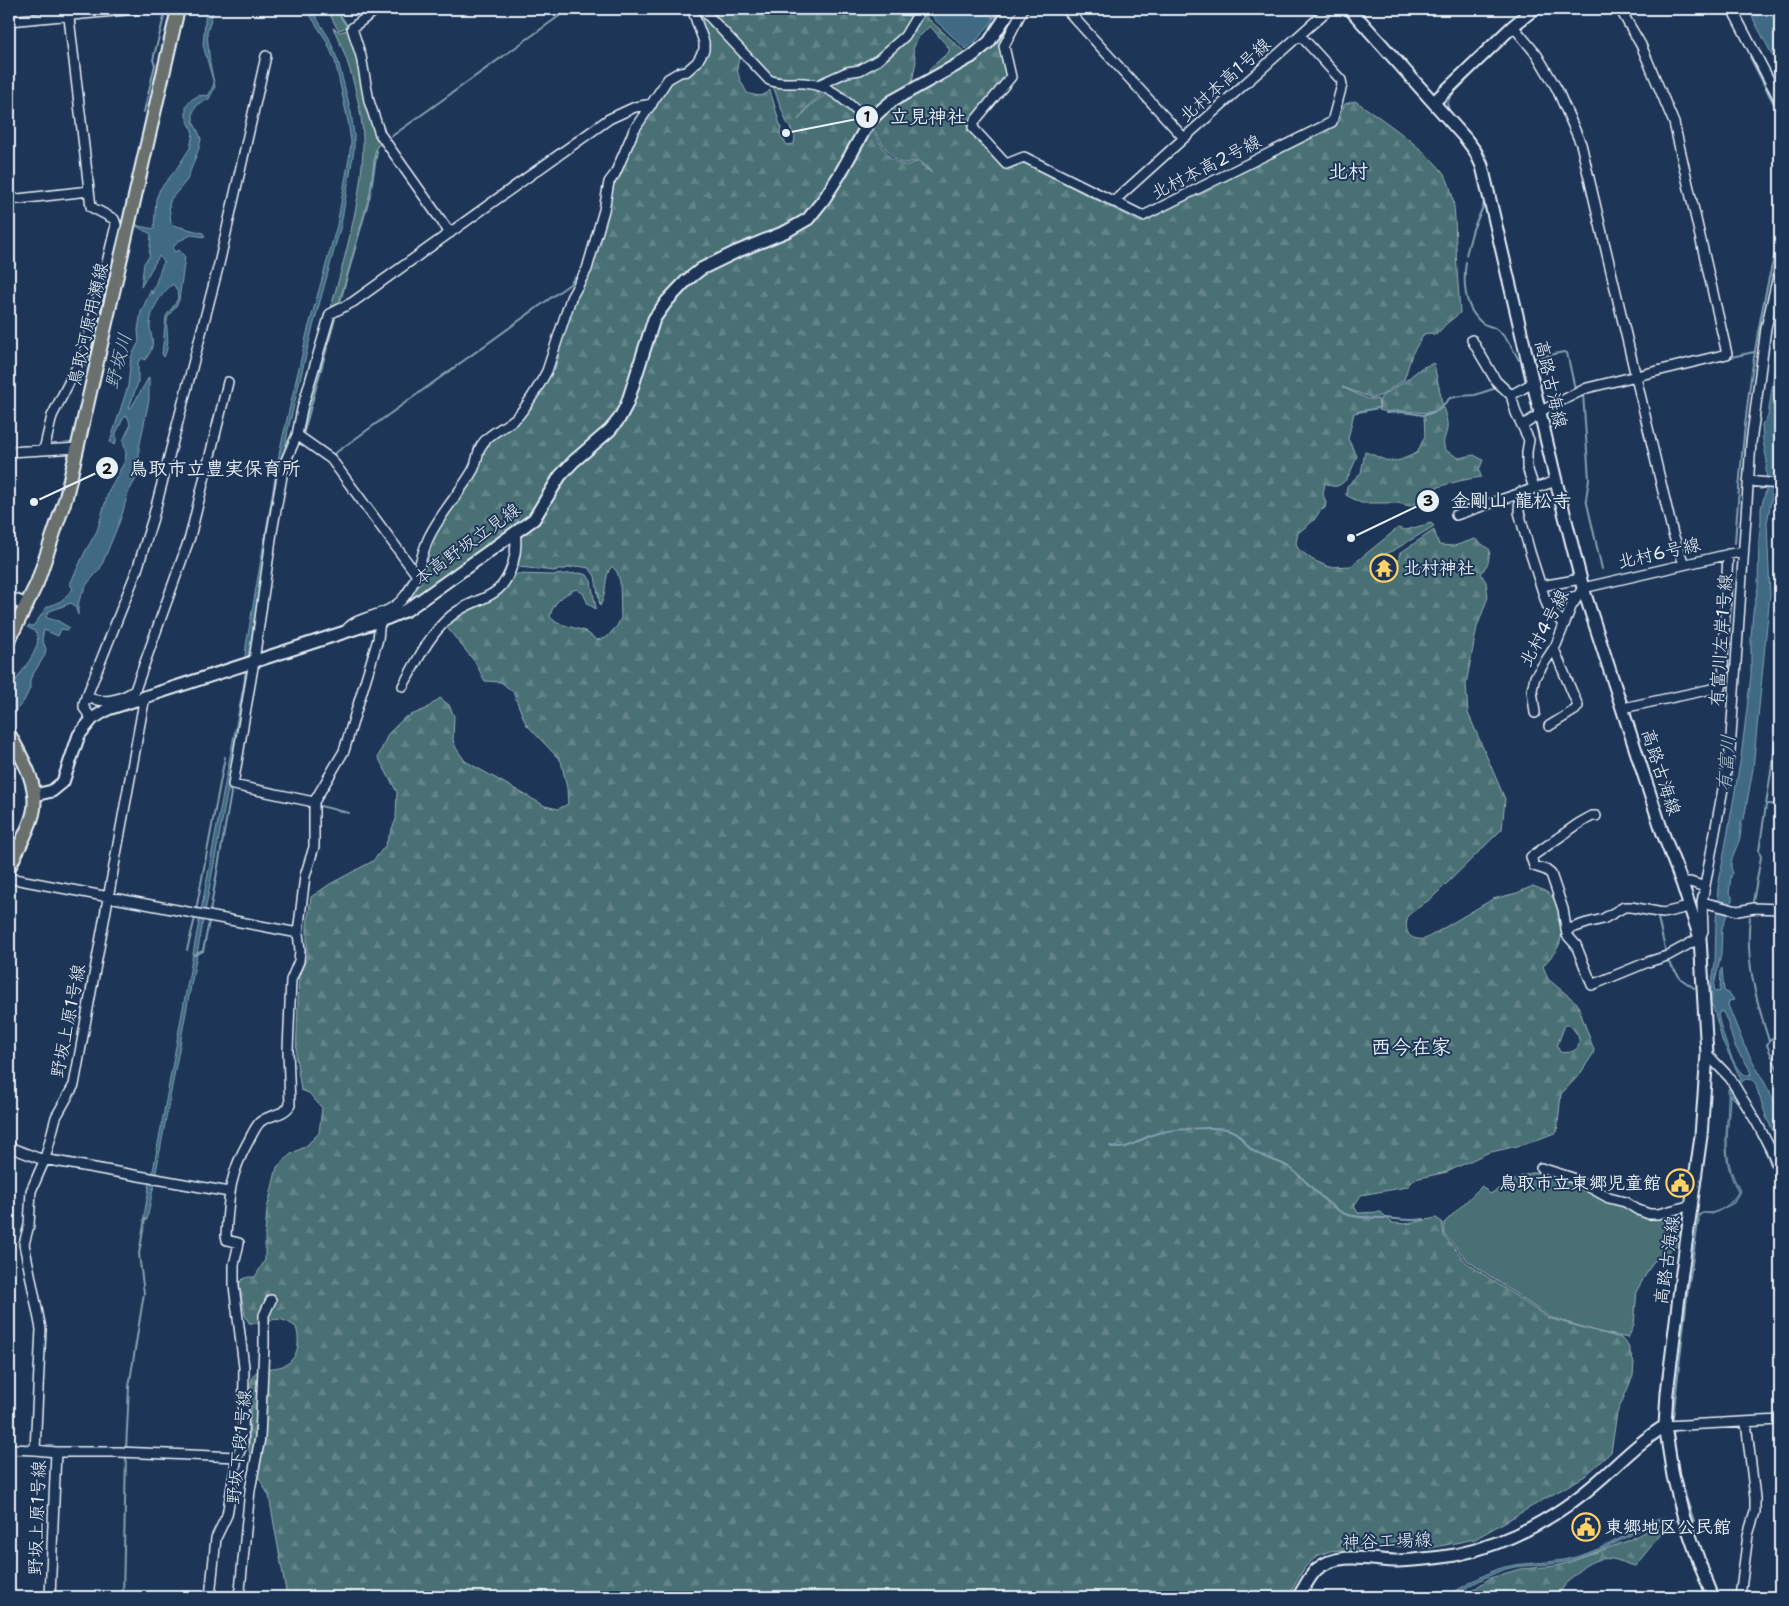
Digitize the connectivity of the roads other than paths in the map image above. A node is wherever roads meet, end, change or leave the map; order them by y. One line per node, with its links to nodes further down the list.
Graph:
1 (136, 9): 15 (street)
2 (178, 9): 39 (main road, 鳥取河原用瀬線)
3 (378, 9): 29 (street)
4 (692, 9): 23 (street)
5 (702, 9): 20 (street)
6 (921, 9): 20 (street)
7 (1011, 9): 24 (street, 本高野坂立見線)
8 (1023, 9): 28 (street, 北村本高2号線)
9 (1066, 9): 25 (street, 北村本高1号線)
10 (1328, 9): 18 (street, 北村本高1号線)
11 (1350, 9): 22 (street, 高路古海線)
12 (1534, 9): 17 (street)
13 (1620, 9): 32 (street)
14 (1732, 9): 21 (street)
15 (69, 12): 16 (street); 26 (street)
16 (9, 21)
17 (1512, 26): 22 (street); 32 (street)
18 (1300, 35): 25 (street, 北村本高1号線); 28 (street, 北村本高2号線)
19 (266, 56): 65 (street)
20 (818, 85): 24 (street)
21 (1780, 101)
22 (1434, 102): 34 (street, 高路古海線)
23 (652, 104): 29 (street); 52 (street)
24 (869, 122): 48 (street, 本高野坂立見線)
25 (1184, 138): 28 (street)
26 (88, 191): 27 (street); 40 (street)
27 (9, 200)
28 (1113, 202)
29 (450, 232): 38 (street)
30 (1780, 267): 43 (street)
31 (1472, 340): 35 (street)
32 (1636, 376): 36 (street); 51 (street)
33 (228, 382): 65 (street)
34 (1533, 383): 35 (street); 36 (street, 高路古海線)
35 (1511, 395): 37 (street)
36 (1540, 413): 37 (street); 42 (street, 高路古海線)
37 (1522, 426): 45 (street)
38 (297, 435): 52 (street); 63 (street)
39 (78, 448): 40 (street); 56 (main road, 鳥取河原用瀬線)
40 (44, 450): 41 (street)
41 (9, 452)
42 (1556, 480): 45 (street); 54 (street, 高路古海線)
43 (1750, 481): 44 (street); 49 (street, 有富川左岸1号線)
44 (1780, 484)
45 (1534, 488): 46 (street)
46 (1520, 492): 47 (street); 53 (street)
47 (1456, 515)
48 (515, 533): 58 (street, 本高野坂立見線); 64 (street)
49 (1743, 551): 50 (street, 北村6号線); 78 (street, 有富川左岸1号線)
50 (1728, 554): 51 (street, 北村6号線); 67 (street)
51 (1684, 564): 54 (street, 北村6号線)
52 (416, 574): 60 (street)
53 (1540, 586): 54 (street); 57 (street)
54 (1581, 587): 57 (street); 59 (street, 北村4号線); 67 (street, 高路古海線)
55 (9, 598): 56 (street)
56 (27, 605): 61 (main road, 鳥取河原用瀬線)
57 (1547, 605): 59 (street)
58 (380, 620): 60 (street, 本高野坂立見線); 73 (street)
59 (1564, 625): 62 (street, 北村4号線)
60 (345, 632): 63 (street, 本高野坂立見線)
61 (9, 640)
62 (1554, 649): 68 (street, 北村4号線); 70 (street)
63 (254, 661): 66 (street, 本高野坂立見線); 73 (street)
64 (402, 686)
65 (86, 696): 69 (street)
66 (146, 696): 69 (street, 本高野坂立見線); 79 (street, 野坂上原1号線)
67 (1623, 708): 77 (street, 高路古海線)
68 (1535, 713)
69 (92, 719): 72 (street, 本高野坂立見線)
70 (1549, 726)
71 (9, 734): 72 (main road)
72 (34, 789): 75 (main road)
73 (314, 802): 84 (street)
74 (1596, 816): 83 (street)
75 (9, 868)
76 (9, 878): 79 (street)
77 (1682, 883): 78 (street); 81 (street, 高路古海線)
78 (1705, 887): 80 (street, 有富川左岸1号線)
79 (109, 898): 84 (street); 88 (street, 野坂上原1号線)
80 (1705, 903): 82 (street); 85 (street, 有富川左岸1号線)
81 (1689, 907): 83 (street); 85 (street, 高路古海線)
82 (1780, 909)
83 (1566, 930): 85 (street)
84 (298, 933): 91 (street)
85 (1700, 938): 86 (street, 高路古海線)
86 (1707, 1054): 90 (street); 92 (street, 高路古海線)
87 (9, 1148): 88 (street)
88 (44, 1159): 91 (street); 98 (street, 野坂上原1号線)
89 (1541, 1168): 92 (street)
90 (1780, 1173)
91 (229, 1192): 100 (street)
92 (1692, 1205): 96 (street, 高路古海線)
93 (271, 1300): 103 (street, 野坂下段1号線)
94 (1780, 1420): 95 (street)
95 (1746, 1422): 96 (street); 106 (street)
96 (1665, 1426): 104 (street, 神谷工場線); 105 (street, 高路古海線)
97 (9, 1449): 98 (street)
98 (35, 1450): 99 (street, 野坂上原1号線)
99 (56, 1452): 100 (street); 101 (street, 野坂上原1号線)
100 (237, 1457): 102 (street)
101 (50, 1597)
102 (210, 1597)
103 (236, 1597)
104 (1298, 1597)
105 (1714, 1597)
106 (1740, 1597)

